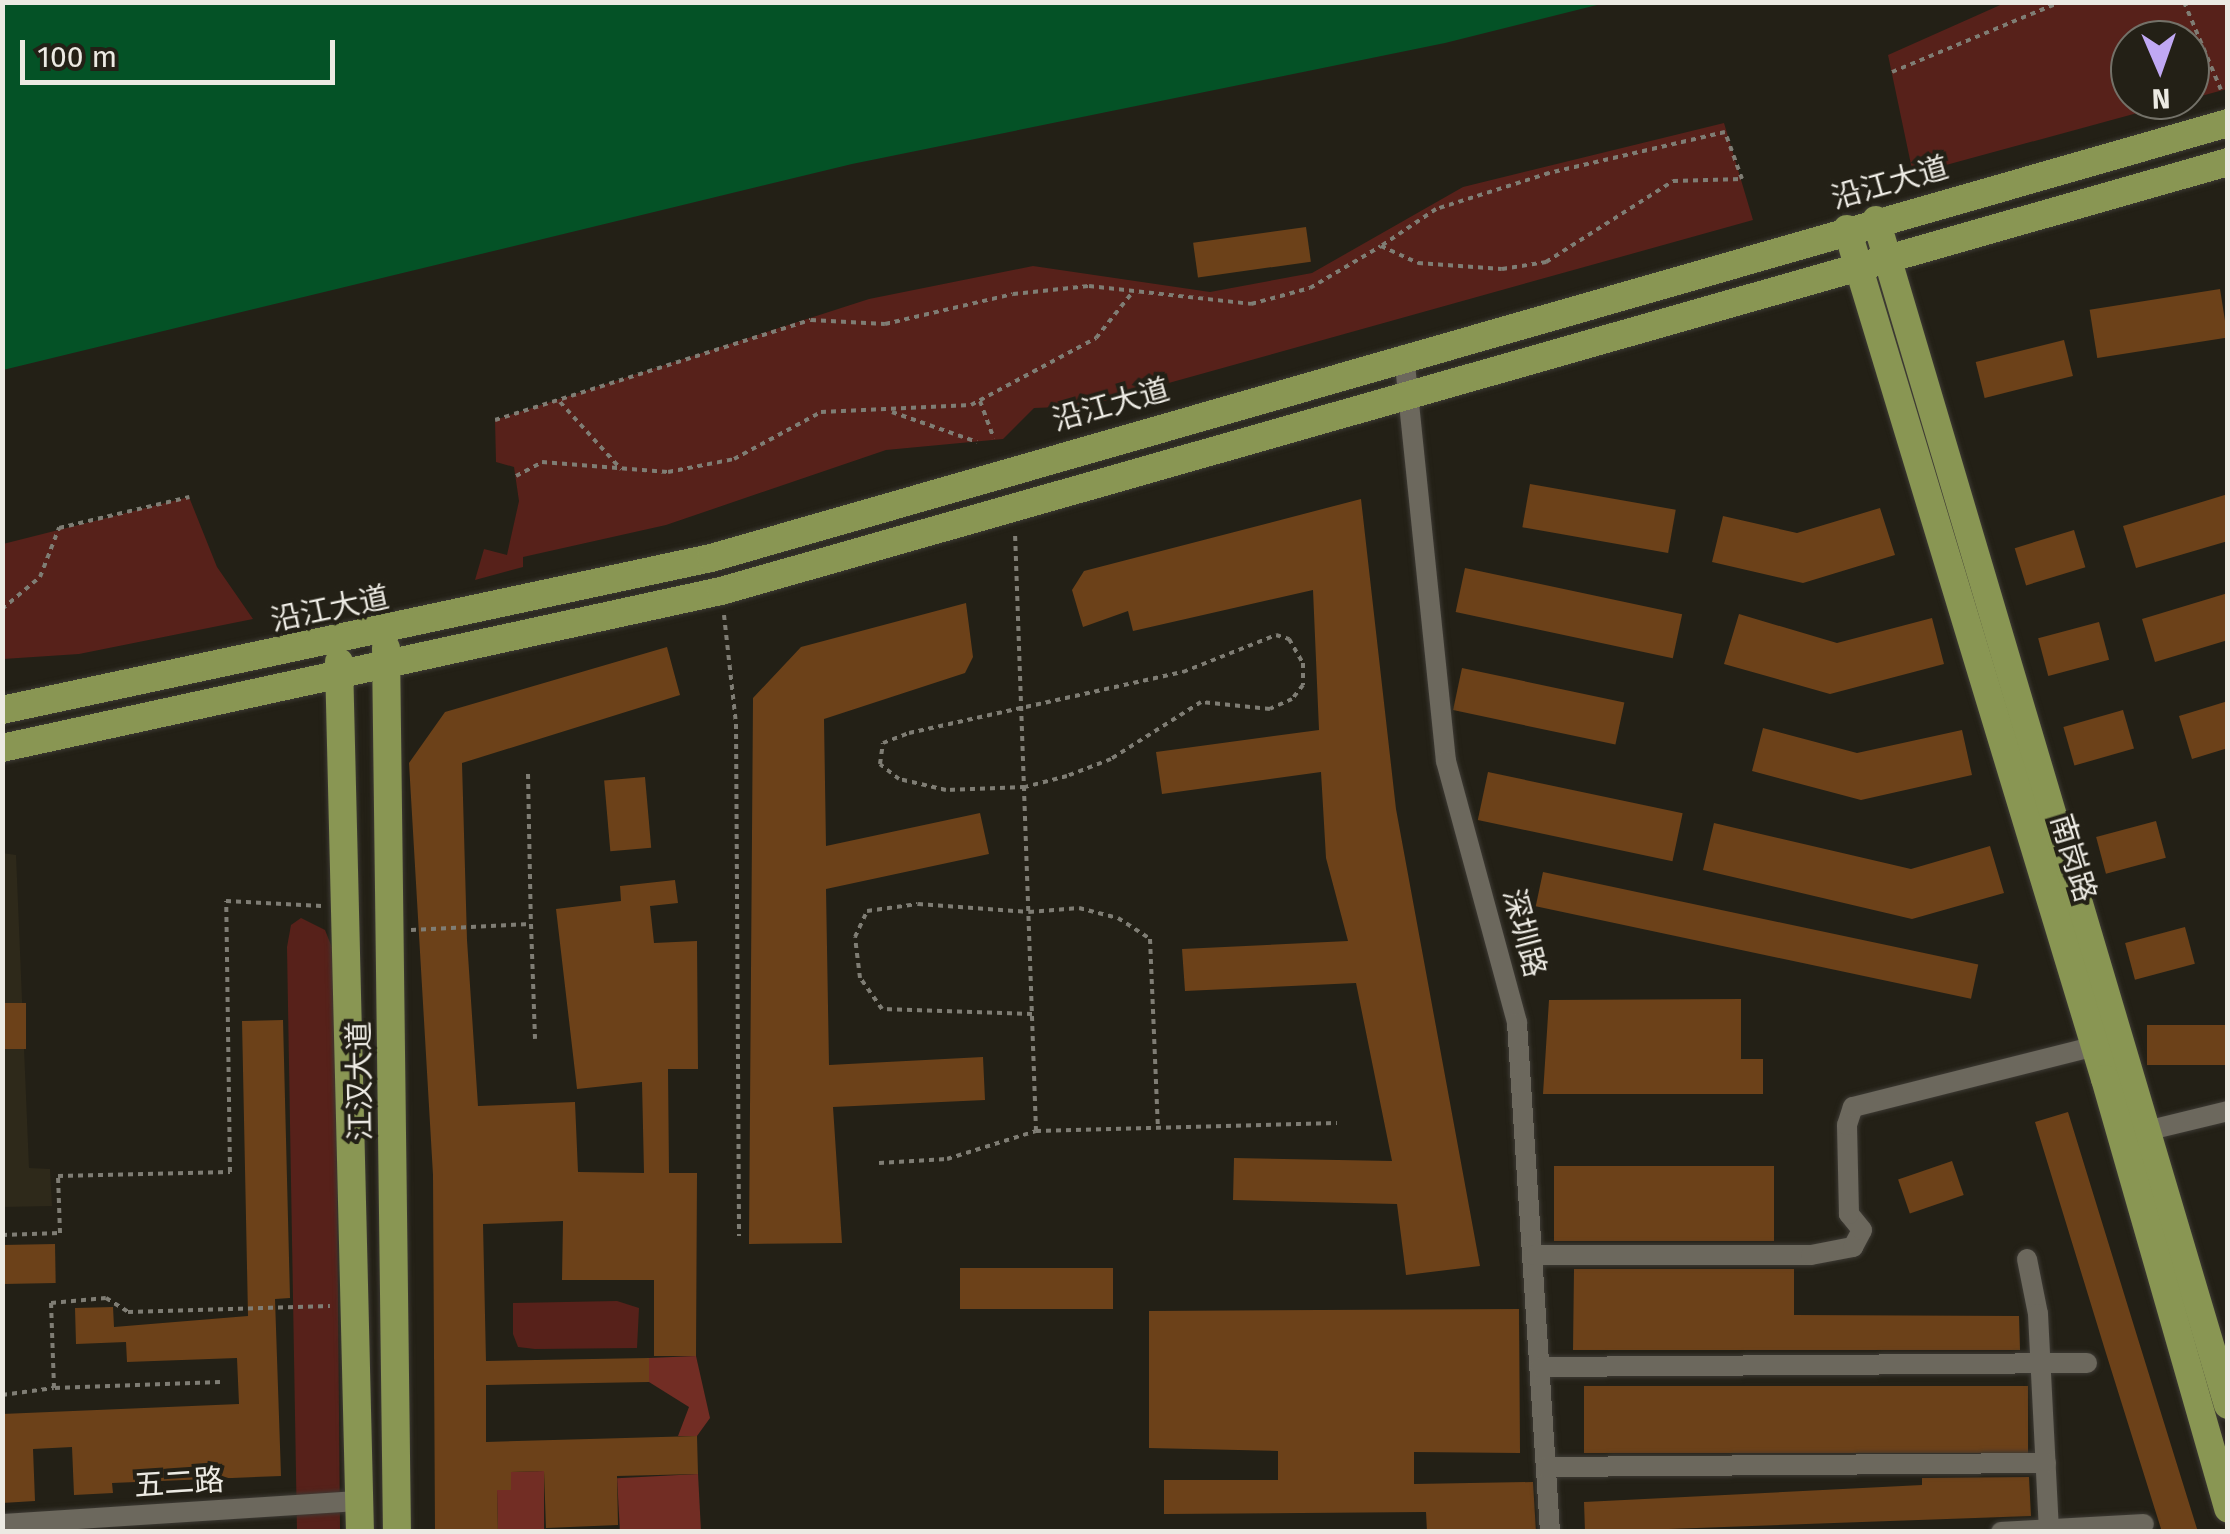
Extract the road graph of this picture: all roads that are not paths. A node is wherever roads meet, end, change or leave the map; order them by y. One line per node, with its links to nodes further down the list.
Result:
1 (2228, 123): 3 (main road, 沿江大道)
2 (2228, 162): 5 (main road)
3 (1876, 220): 4 (main road, 沿江大道); 5 (main road, 南岗路)
4 (1848, 229): 6 (main road, 南岗路); 7 (main road, 沿江大道)
5 (1889, 259): 6 (main road); 17 (main road, 南岗路)
6 (1860, 268): 8 (main road); 15 (main road, 南岗路)
7 (1404, 355): 8 (street, 深圳路); 9 (main road, 沿江大道)
8 (1408, 396): 11 (main road); 18 (street, 深圳路)
9 (385, 631): 10 (main road, 沿江大道); 11 (main road, 江汉大道)
10 (337, 641): 12 (main road, 江汉大道); 13 (main road, 沿江大道)
11 (388, 667): 12 (main road); 32 (main road, 江汉大道)
12 (341, 677): 14 (main road); 26 (main road, 江汉大道)
13 (2, 710)
14 (2, 748)
15 (2096, 1046): 18 (street); 27 (main road, 南岗路)
16 (2228, 1111): 17 (street)
17 (2150, 1130): 23 (main road, 南岗路)
18 (1534, 1256): 22 (street, 深圳路)
19 (2027, 1259): 21 (street)
20 (2087, 1362): 21 (street)
21 (2040, 1365): 22 (street); 24 (street)
22 (1540, 1367): 25 (street, 深圳路)
23 (2228, 1405)
24 (2046, 1463): 25 (street); 30 (street)
25 (1546, 1468): 33 (street, 深圳路)
26 (359, 1501): 28 (street, 五二路); 31 (main road, 江汉大道)
27 (2228, 1509)
28 (2, 1524)
29 (2144, 1524): 30 (street)
30 (2049, 1530): 34 (street)
31 (360, 1532)
32 (397, 1532)
33 (1550, 1532)
34 (2001, 1532)

